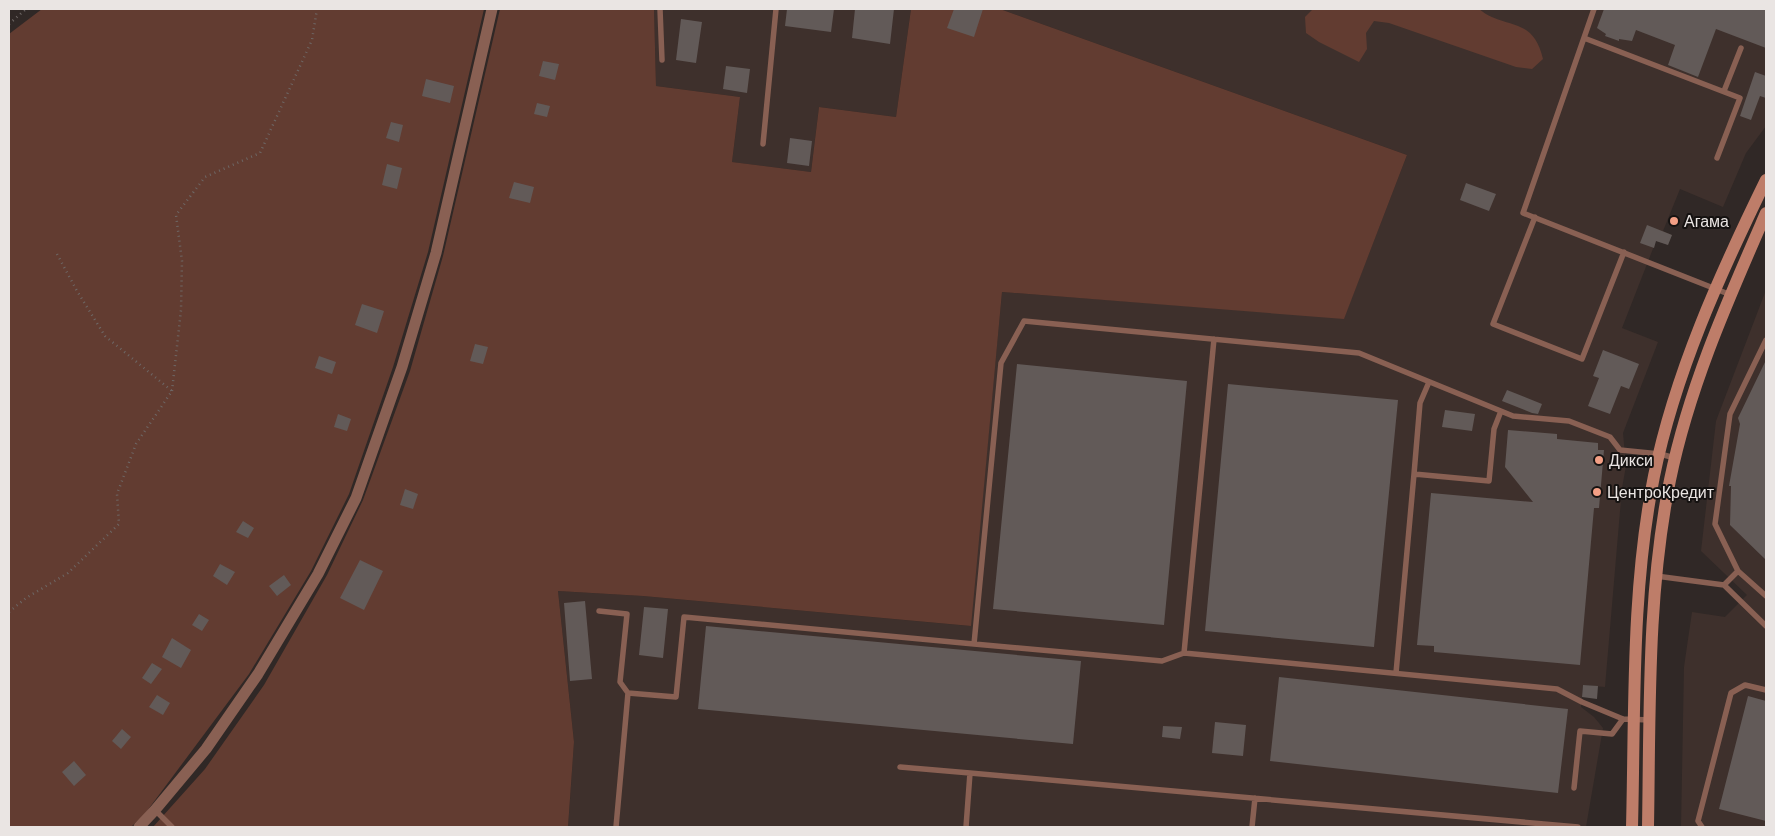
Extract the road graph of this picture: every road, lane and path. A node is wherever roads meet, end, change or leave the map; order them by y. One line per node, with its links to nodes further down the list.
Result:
1 (26, 9): 7 (path)
2 (317, 9): 24 (path)
3 (492, 9): 47 (street)
4 (660, 9): 10 (lane)
5 (776, 9): 12 (lane)
6 (1594, 9): 8 (lane)
7 (9, 24)
8 (1584, 38): 11 (lane); 16 (lane)
9 (1741, 48): 11 (lane)
10 (662, 60)
11 (1724, 92): 13 (lane)
12 (763, 144)
13 (1717, 158)
14 (1766, 180): 19 (main road)
15 (1766, 213): 20 (main road)
16 (1535, 217): 17 (lane); 17 (lane)
17 (1624, 252): 19 (lane)
18 (57, 254): 24 (path)
19 (1716, 288): 20 (lane); 26 (main road)
20 (1731, 294): 27 (main road)
21 (1214, 339): 23 (lane); 36 (lane); 37 (lane)
22 (1766, 340): 29 (lane)
23 (1429, 382): 25 (lane); 28 (lane)
24 (172, 391): 34 (path)
25 (1501, 411): 26 (lane); 28 (lane)
26 (1660, 454): 27 (lane); 41 (main road)
27 (1675, 458): 30 (main road)
28 (1414, 474): 38 (lane)
29 (1738, 571): 31 (lane); 32 (lane)
30 (1656, 576): 31 (lane); 42 (main road)
31 (1724, 585): 35 (lane)
32 (1766, 596)
33 (599, 611): 40 (lane)
34 (9, 612)
35 (1766, 626)
36 (974, 644): 37 (lane); 40 (lane)
37 (1184, 653): 38 (lane)
38 (1396, 673): 41 (lane)
39 (1766, 690): 57 (lane)
40 (628, 693): 51 (lane)
41 (1629, 719): 42 (lane); 45 (lane); 55 (main road)
42 (1650, 720): 56 (main road)
43 (900, 767): 44 (lane)
44 (970, 773): 46 (lane); 52 (lane)
45 (1574, 788)
46 (1254, 798): 48 (lane); 53 (lane)
47 (155, 810): 49 (street); 50 (lane)
48 (1547, 826): 54 (lane)
49 (139, 827)
50 (172, 827)
51 (616, 827)
52 (966, 827)
53 (1252, 827)
54 (1578, 827)
55 (1632, 827)
56 (1648, 827)
57 (1702, 827)

